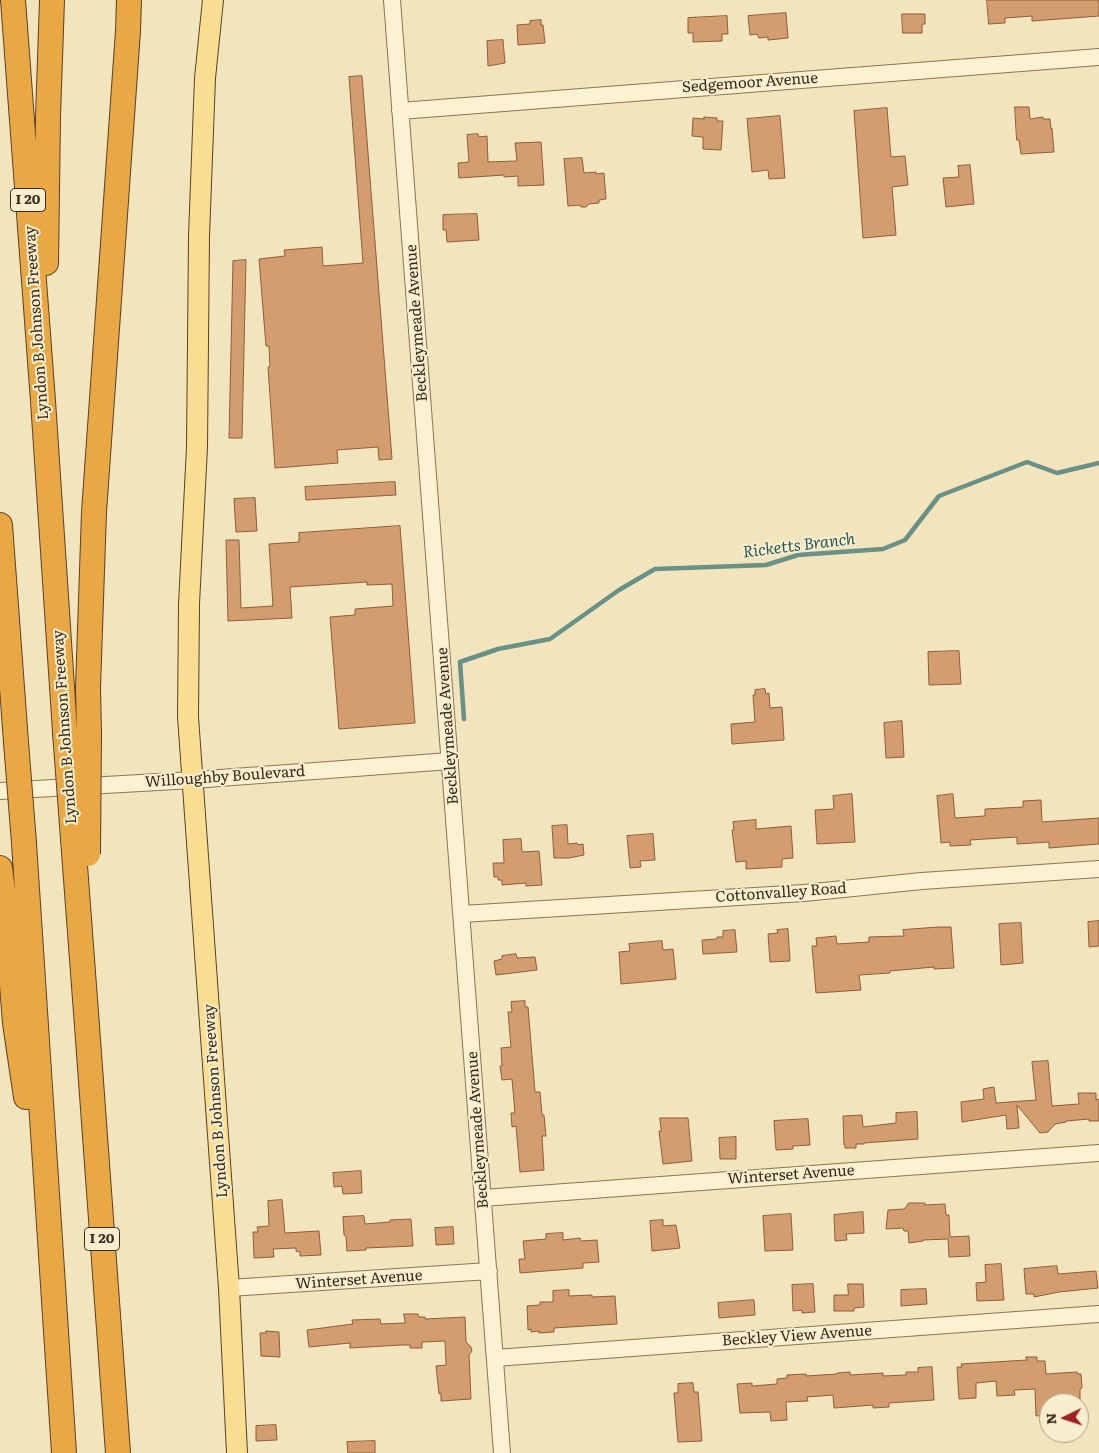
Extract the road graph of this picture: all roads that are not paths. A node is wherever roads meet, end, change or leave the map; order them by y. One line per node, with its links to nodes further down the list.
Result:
1 (13, 0): 8 (highway, Lyndon B Johnson Freeway / I 20)
2 (52, 0): 8 (highway)
3 (129, 0): 18 (highway, bridge)
4 (212, 0): 13 (main road, Lyndon B Johnson Freeway)
5 (392, 0): 7 (street, Beckleymeade Avenue)
6 (1099, 57): 7 (street, Sedgemoor Avenue)
7 (400, 111): 12 (street, Beckleymeade Avenue)
8 (43, 401): 18 (highway, Lyndon B Johnson Freeway / I 20, bridge)
9 (0, 524): 11 (highway)
10 (0, 586): 11 (highway)
11 (10, 667): 21 (highway, bridge)
12 (450, 761): 13 (street, Willoughby Boulevard); 17 (street, Beckleymeade Avenue)
13 (193, 780): 14 (street, Willoughby Boulevard); 23 (main road, Lyndon B Johnson Freeway)
14 (0, 791)
15 (0, 868): 21 (highway)
16 (1099, 869): 17 (street, Cottonvalley Road)
17 (462, 914): 20 (street, Beckleymeade Avenue)
18 (87, 1026): 27 (highway, Lyndon B Johnson Freeway / I 20)
19 (1099, 1153): 20 (street, Winterset Avenue)
20 (483, 1198): 22 (street, Beckleymeade Avenue)
21 (50, 1252): 26 (highway)
22 (489, 1271): 23 (street, Winterset Avenue); 25 (street, Beckleymeade Avenue)
23 (229, 1288): 28 (main road, Lyndon B Johnson Freeway)
24 (1099, 1314): 25 (street, Beckley View Avenue)
25 (495, 1358): 29 (street, Beckleymeade Avenue)
26 (64, 1453)
27 (118, 1453)
28 (237, 1453)
29 (502, 1453)

